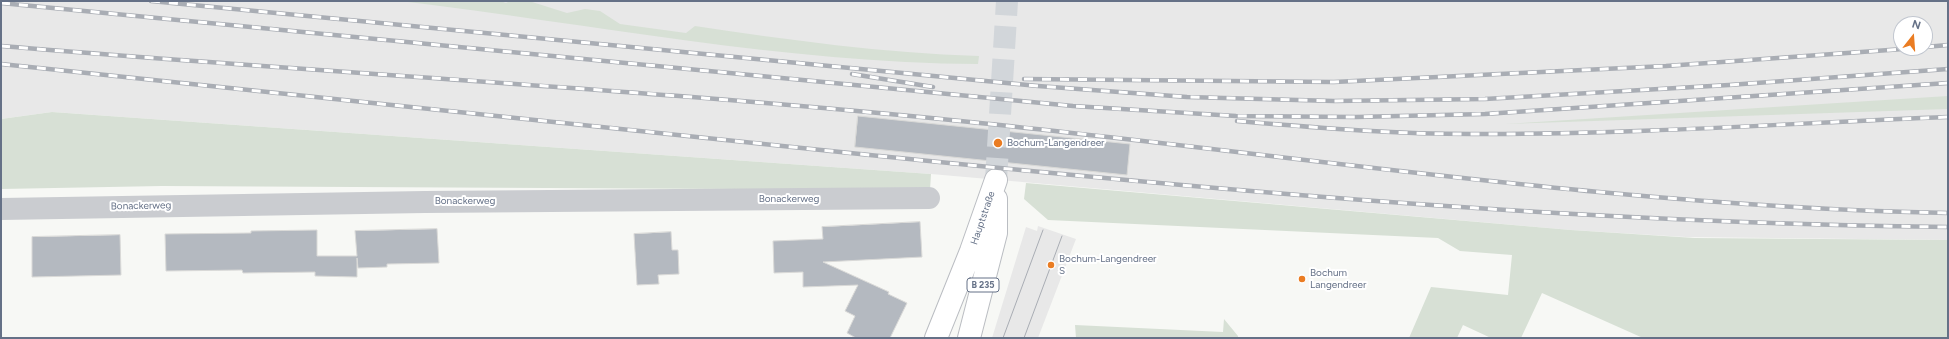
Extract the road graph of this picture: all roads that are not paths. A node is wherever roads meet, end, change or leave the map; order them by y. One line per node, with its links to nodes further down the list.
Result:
1 (929, 198): 2 (street, Bonackerweg)
2 (1, 209)
3 (936, 338): 4 (main road, Hauptstraße / B 235)
4 (969, 338)

